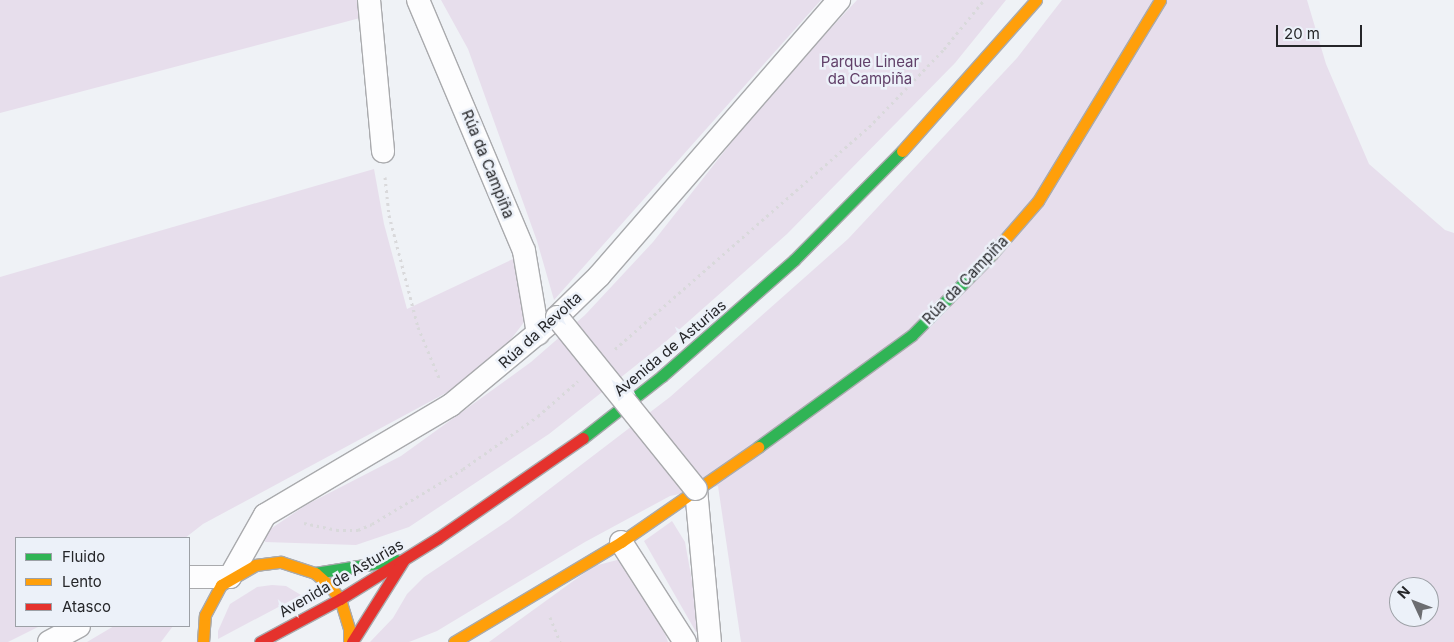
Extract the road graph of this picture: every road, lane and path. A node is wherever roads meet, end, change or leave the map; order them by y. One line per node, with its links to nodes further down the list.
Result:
1 (369, 0): 7 (street)
2 (418, 0): 9 (street, Rúa da Campiña)
3 (839, 0): 8 (street, Rúa da Revolta)
4 (984, 0): 10 (path)
5 (1036, 0): 16 (main road, Avenida de Asturias)
6 (1160, 0): 13 (main road, Rúa da Campiña)
7 (383, 151): 12 (path)
8 (557, 317): 9 (street, Rúa da Revolta); 13 (street, bridge)
9 (538, 334): 12 (street, Rúa da Revolta)
10 (612, 352)
11 (582, 378): 14 (path)
12 (451, 405): 14 (street, Rúa da Revolta)
13 (696, 489): 15 (main road, Rúa da Campiña); 30 (street)
14 (278, 507): 19 (street, Rúa da Revolta)
15 (621, 542): 28 (main road, Rúa da Campiña); 29 (street)
16 (405, 558): 17 (main road); 20 (main road, Avenida de Asturias); 27 (main road)
17 (315, 574): 19 (main road); 20 (main road)
18 (190, 577): 19 (street)
19 (230, 577): 21 (main road)
20 (340, 599): 26 (main road, Avenida de Asturias); 27 (main road)
21 (204, 615): 23 (main road); 25 (main road)
22 (76, 627): 24 (street)
23 (190, 635)
24 (49, 642)
25 (203, 642)
26 (260, 642)
27 (351, 642)
28 (454, 642)
29 (685, 642)
30 (710, 642)

